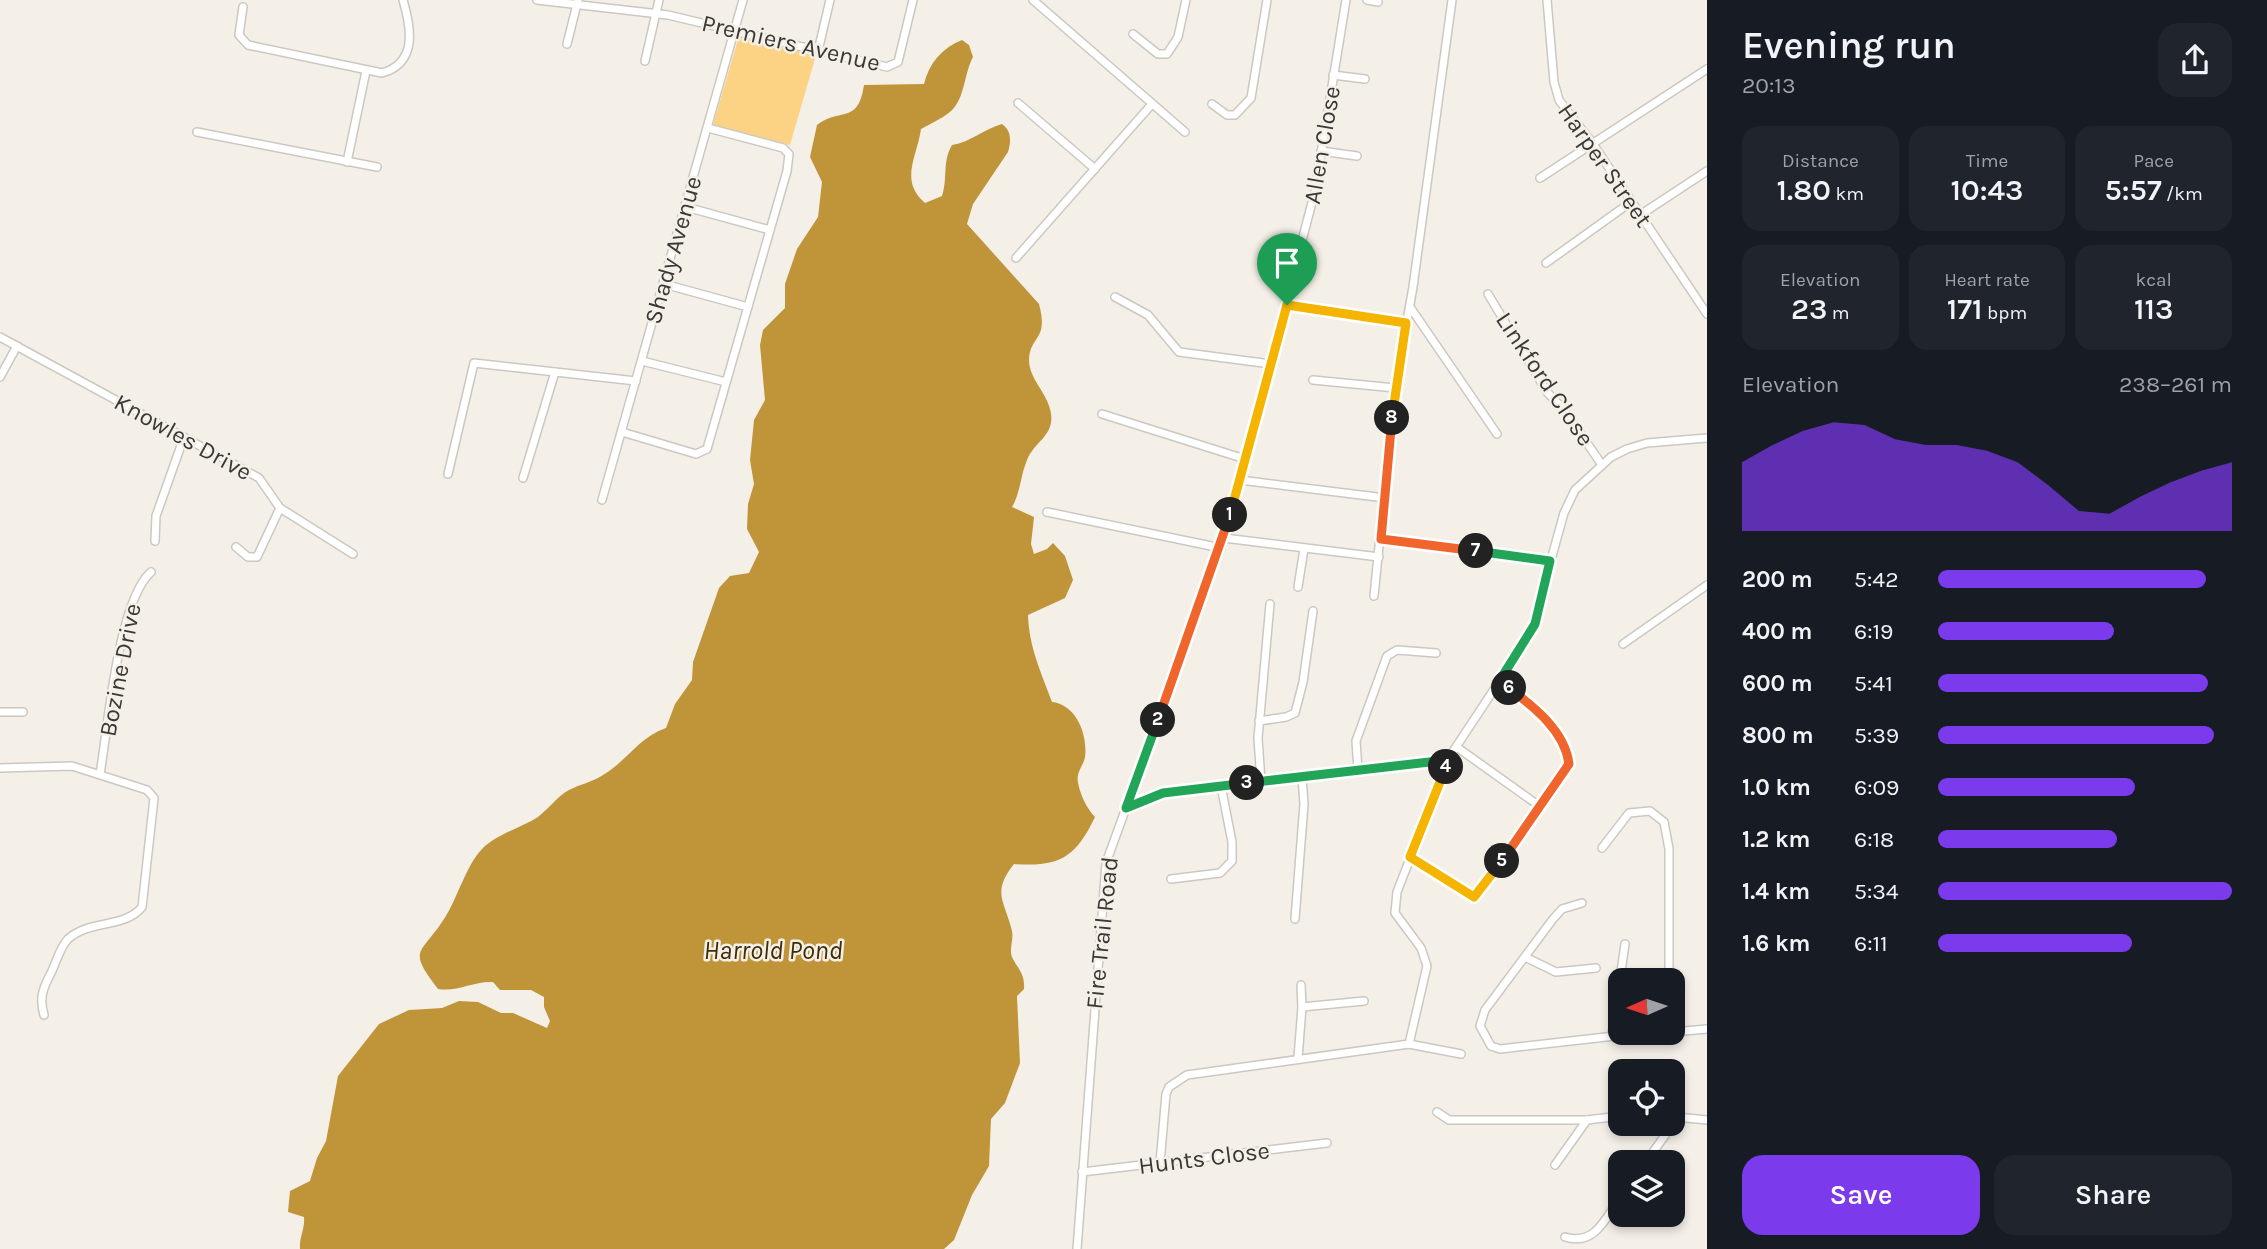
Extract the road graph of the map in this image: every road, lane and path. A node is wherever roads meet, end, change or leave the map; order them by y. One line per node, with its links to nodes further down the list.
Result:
1 (402, 0): 24 (street)
2 (537, 0): 15 (street, Premiers Avenue)
3 (659, 0): 17 (street)
4 (743, 0): 18 (street, Shady Avenue)
5 (830, 0): 21 (street)
6 (913, 0): 21 (street, Premiers Avenue)
7 (1033, 0): 28 (street)
8 (1185, 0): 19 (street)
9 (1267, 0): 29 (street)
10 (1346, 0): 25 (street, Allen Close)
11 (1367, 0): 14 (street)
12 (1452, 0): 52 (street)
13 (1547, 0): 33 (street, Harper Street)
14 (1378, 2)
15 (577, 3): 17 (street, Premiers Avenue); 20 (street)
16 (243, 6): 24 (street)
17 (656, 13): 18 (street, Premiers Avenue); 22 (street)
18 (736, 31): 21 (street, Premiers Avenue); 30 (street, Shady Avenue)
19 (1133, 34)
20 (567, 44)
21 (818, 51)
22 (645, 61)
23 (1707, 69): 33 (street)
24 (366, 71): 36 (street)
25 (1334, 75): 26 (street); 34 (street, Allen Close)
26 (1365, 79)
27 (1018, 103): 38 (street)
28 (1152, 104): 32 (street); 38 (street)
29 (1212, 104)
30 (708, 128): 42 (street, Shady Avenue); 44 (street)
31 (197, 132): 36 (street)
32 (1185, 132)
33 (1593, 144): 40 (street); 41 (street, Harper Street)
34 (1321, 151): 35 (street); 50 (street, Allen Close)
35 (1357, 156)
36 (347, 162): 37 (street)
37 (377, 167)
38 (1095, 169): 45 (street)
39 (1707, 171): 43 (street)
40 (1540, 178)
41 (1631, 202): 43 (street, Harper Street); 46 (street)
42 (686, 207): 44 (street); 47 (street, Shady Avenue)
43 (1640, 215): 53 (street, Harper Street)
44 (770, 230): 51 (street)
45 (1016, 258)
46 (1546, 263)
47 (664, 284): 51 (street); 57 (street, Shady Avenue)
48 (1488, 294): 71 (street, Linkford Close)
49 (1115, 297): 58 (street)
50 (1287, 305): 54 (street); 58 (street, Allen Close)
51 (748, 307): 63 (street)
52 (1410, 307): 54 (street); 67 (street)
53 (1707, 314)
54 (1406, 323): 64 (street)
55 (0, 337): 56 (street, Knowles Drive)
56 (17, 346): 60 (street); 68 (street, Knowles Drive)
57 (642, 361): 62 (street, Shady Avenue); 63 (street)
58 (1271, 364): 70 (street, Allen Close)
59 (555, 372): 62 (street); 72 (street); 73 (street)
60 (0, 377)
61 (1313, 380): 64 (street)
62 (636, 381): 66 (street, Shady Avenue)
63 (726, 382): 66 (street)
64 (1395, 388): 75 (street)
65 (1102, 414): 70 (street)
66 (622, 432): 76 (street, Shady Avenue)
67 (1497, 435)
68 (184, 437): 77 (street, Knowles Drive); 81 (street)
69 (1707, 438): 71 (street)
70 (1245, 459): 74 (street, Allen Close)
71 (1602, 465): 87 (street)
72 (447, 474)
73 (523, 478)
74 (1240, 480): 75 (street); 79 (street, Allen Close)
75 (1385, 498): 80 (street)
76 (602, 500)
77 (280, 508): 82 (street); 85 (street, Knowles Drive)
78 (1047, 512): 83 (street)
79 (1224, 538): 83 (street, Allen Close); 84 (street)
80 (1381, 539): 86 (street); 87 (street)
81 (155, 541)
82 (236, 547)
83 (1221, 548): 109 (street, Allen Close)
84 (1304, 549): 86 (street); 90 (street)
85 (353, 554)
86 (1379, 557): 91 (street)
87 (1550, 561): 96 (street)
88 (151, 572): 104 (street, Bozine Drive)
89 (1707, 585): 94 (street)
90 (1298, 587)
91 (1374, 596)
92 (1270, 604): 99 (street)
93 (1313, 611): 99 (street)
94 (1623, 644)
95 (1436, 653): 103 (street)
96 (1500, 680): 100 (street); 108 (street)
97 (0, 712): 98 (street)
98 (23, 712)
99 (1259, 721): 106 (street)
100 (1458, 748): 101 (street); 108 (street)
101 (1450, 756): 103 (street); 111 (street)
102 (0, 768): 104 (street)
103 (1358, 770): 105 (street)
104 (100, 774): 123 (street)
105 (1302, 777): 106 (street); 114 (street)
106 (1261, 781): 107 (street)
107 (1221, 786): 109 (street); 112 (street)
108 (1538, 805): 111 (street)
109 (1126, 808): 138 (street, Fire Trail Road)
110 (1602, 848): 119 (street)
111 (1410, 857): 127 (street)
112 (1171, 879)
113 (1582, 903): 116 (street)
114 (1295, 919)
115 (1625, 944): 118 (street)
116 (1525, 957): 117 (street); 126 (street)
117 (1596, 968)
118 (1621, 968)
119 (1669, 968)
120 (1301, 985): 122 (street)
121 (1364, 1001): 122 (street)
122 (1302, 1007): 129 (street)
123 (44, 1015)
124 (1707, 1029): 125 (street)
125 (1685, 1032)
126 (1608, 1037)
127 (1409, 1044): 128 (street); 129 (street)
128 (1461, 1054)
129 (1298, 1058): 136 (street)
130 (1437, 1112): 133 (street)
131 (1608, 1117): 133 (street)
132 (1685, 1118): 134 (street)
133 (1587, 1120): 137 (street)
134 (1707, 1120)
135 (1327, 1143): 136 (street, Hunts Close)
136 (1160, 1163): 138 (street, Hunts Close)
137 (1555, 1165)
138 (1082, 1172): 141 (street, Fire Trail Road)
139 (1608, 1214): 140 (street)
140 (1565, 1237)
141 (1077, 1249)

